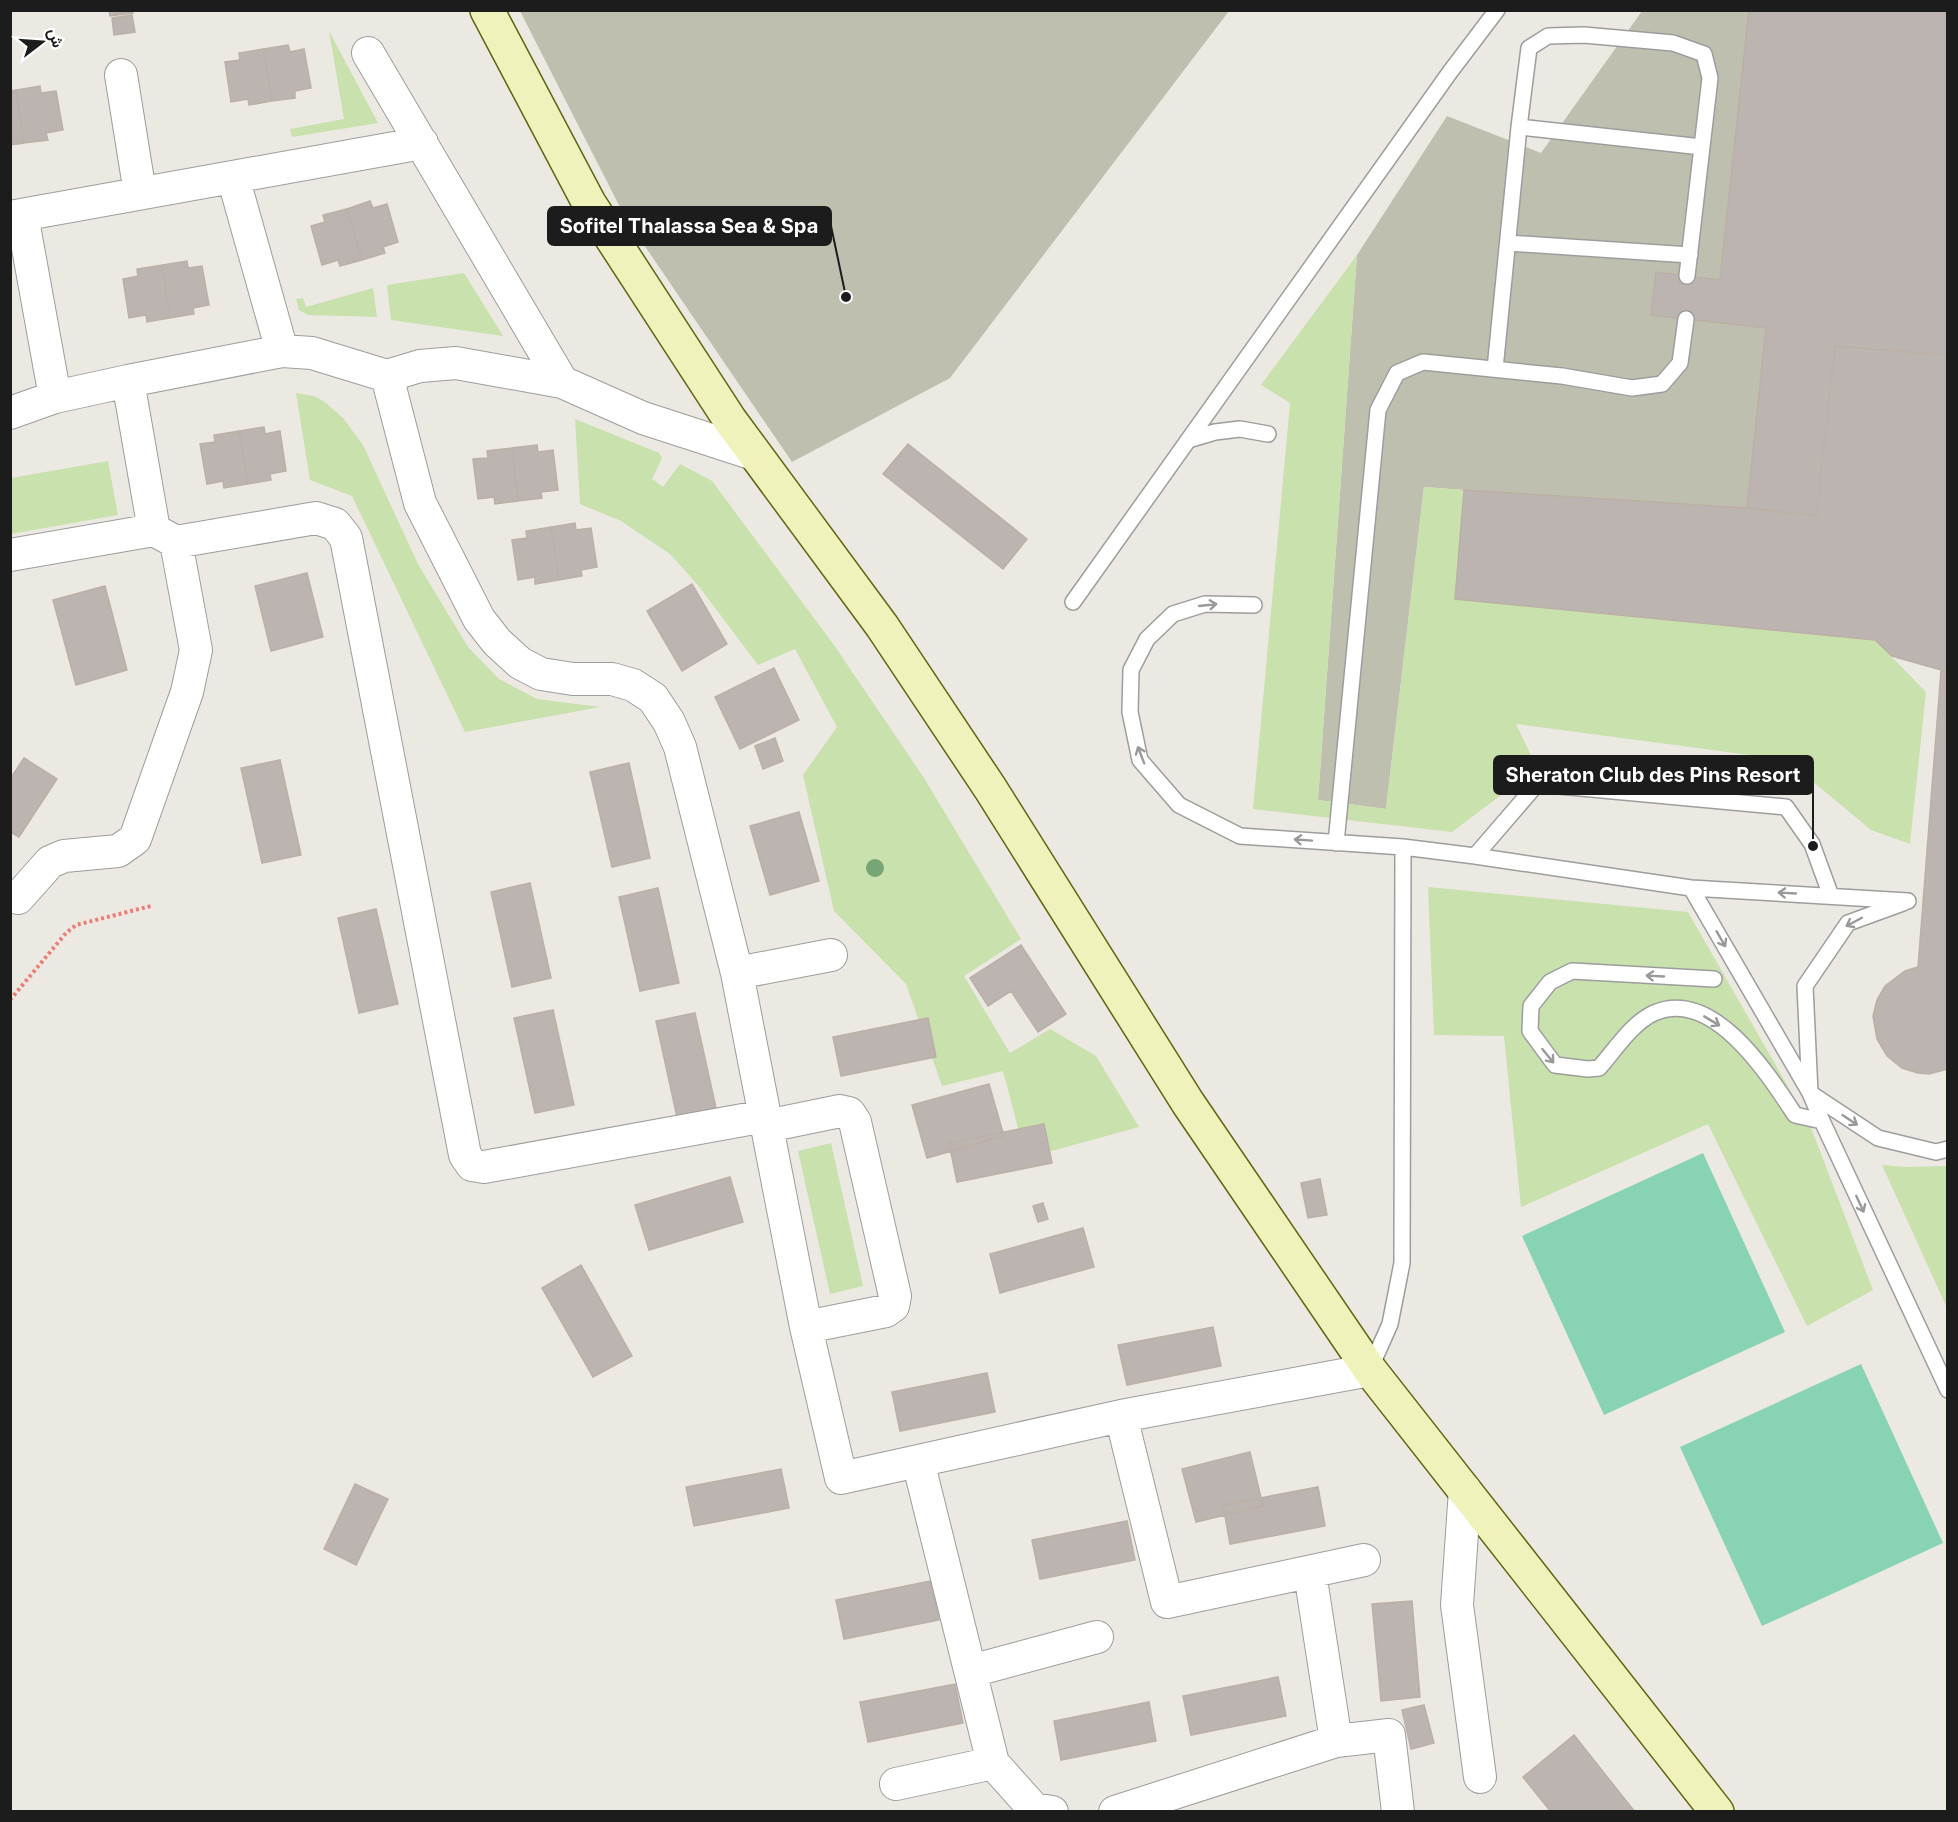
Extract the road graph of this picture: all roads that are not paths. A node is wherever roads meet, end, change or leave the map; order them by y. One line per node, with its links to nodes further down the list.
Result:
1 (487, 10): 24 (main road)
2 (1497, 10): 23 (lane)
3 (368, 53): 6 (street)
4 (121, 75): 9 (street)
5 (1519, 127): 7 (lane); 7 (lane); 11 (lane)
6 (422, 143): 8 (street); 19 (street)
7 (1702, 147): 12 (lane)
8 (233, 177): 9 (street); 15 (street)
9 (140, 194): 10 (street)
10 (16, 216): 20 (street)
11 (1508, 243): 12 (lane); 16 (lane)
12 (1690, 255): 13 (lane)
13 (1687, 276)
14 (1686, 319): 16 (lane)
15 (282, 351): 17 (street); 18 (street)
16 (1496, 369): 29 (lane)
17 (387, 376): 19 (street); 36 (street)
18 (128, 381): 20 (street); 25 (street)
19 (562, 382): 24 (street)
20 (55, 397): 21 (street)
21 (10, 413)
22 (1268, 434): 23 (lane)
23 (1188, 440): 27 (lane)
24 (754, 454): 43 (main road)
25 (165, 536): 26 (street); 34 (street); 39 (street)
26 (10, 555)
27 (1073, 602)
28 (1254, 605): 29 (lane, one-way to 28)
29 (1336, 843): 30 (lane)
30 (1403, 847): 31 (lane); 43 (lane)
31 (1475, 856): 32 (lane); 33 (lane)
32 (1691, 888): 33 (lane, one-way to 32); 38 (lane, one-way to 38)
33 (1831, 896): 38 (lane, one-way to 38)
34 (18, 898)
35 (831, 955): 36 (street)
36 (737, 973): 39 (street)
37 (1714, 979): 40 (lane, one-way to 40)
38 (1810, 1093): 40 (lane); 41 (lane, one-way to 41)
39 (766, 1121): 42 (street); 42 (street)
40 (1822, 1121): 44 (lane, one-way to 44)
41 (1947, 1149)
42 (806, 1327): 46 (street)
43 (1370, 1370): 45 (street); 47 (main road)
44 (1947, 1390)
45 (1121, 1416): 46 (street); 49 (street)
46 (918, 1461): 51 (street)
47 (1465, 1490): 54 (street); 59 (main road)
48 (1364, 1560): 49 (street)
49 (1310, 1573): 52 (street)
50 (1097, 1637): 51 (street)
51 (971, 1671): 53 (street)
52 (1336, 1741): 57 (street); 58 (street)
53 (993, 1763): 55 (street); 56 (street)
54 (1480, 1777)
55 (897, 1784)
56 (1052, 1812)
57 (1115, 1812)
58 (1398, 1812)
59 (1718, 1812)

